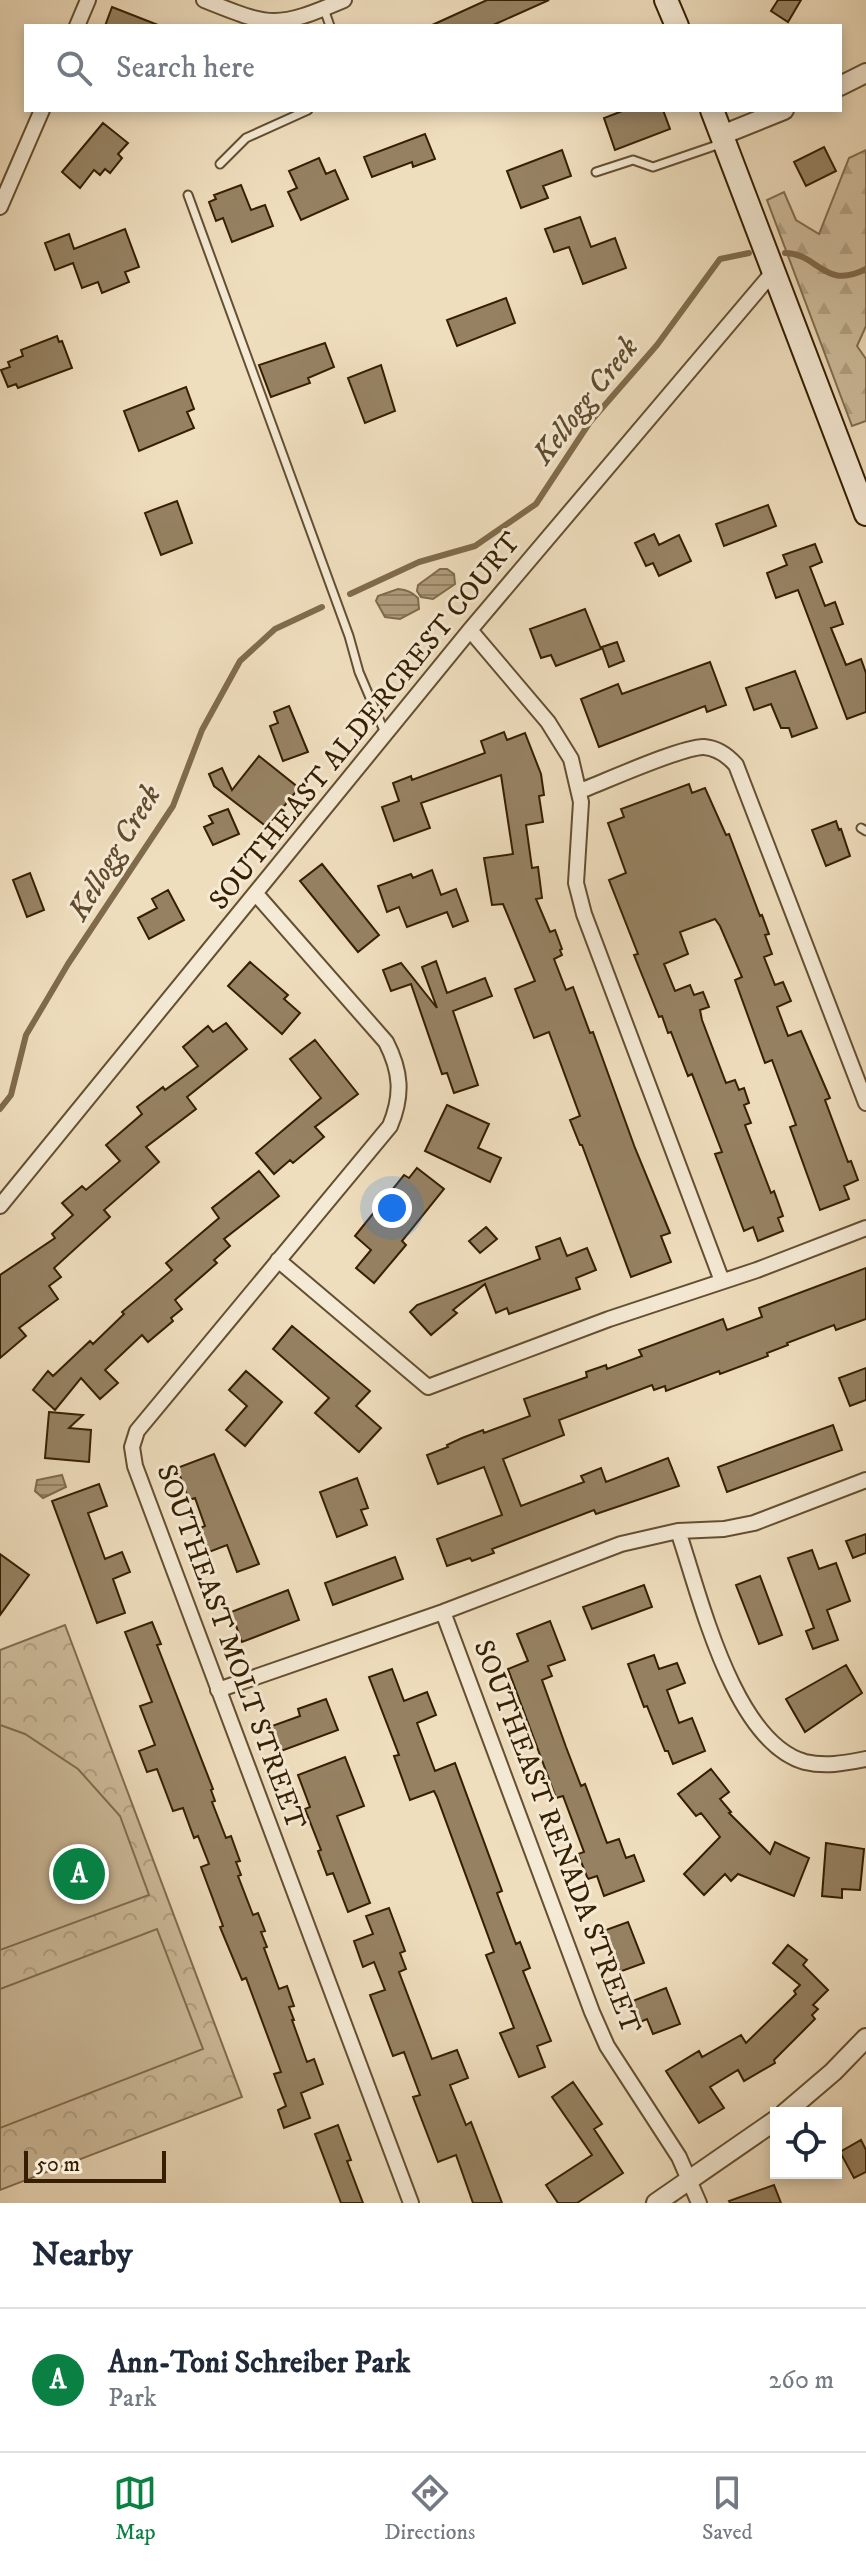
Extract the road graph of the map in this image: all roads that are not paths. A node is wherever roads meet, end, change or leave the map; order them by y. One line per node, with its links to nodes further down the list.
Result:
1 (88, 0): 6 (street)
2 (204, 0): 5 (street)
3 (344, 0): 5 (street)
4 (666, 0): 8 (main road)
5 (324, 9): 7 (lane)
6 (78, 24)
7 (329, 24)
8 (676, 24)
9 (866, 73): 10 (street)
10 (842, 85)
11 (41, 112): 19 (street)
12 (304, 112): 16 (lane)
13 (713, 112): 15 (main road)
14 (780, 112): 15 (street)
15 (724, 139): 17 (lane); 20 (main road)
16 (220, 164)
17 (596, 172)
18 (188, 195): 23 (lane)
19 (0, 207)
20 (774, 271): 21 (main road); 22 (street, SOUTHEAST ALDERCREST COURT)
21 (866, 514)
22 (470, 630): 23 (street, SOUTHEAST ALDERCREST COURT); 24 (street)
23 (386, 735): 25 (street, SOUTHEAST ALDERCREST COURT)
24 (580, 791): 26 (street); 30 (street)
25 (257, 895): 27 (street, SOUTHEAST ALDERCREST COURT); 29 (street, SOUTHEAST MOLT STREET)
26 (866, 1103)
27 (0, 1206)
28 (866, 1228): 30 (street)
29 (278, 1260): 30 (street); 34 (street, SOUTHEAST MOLT STREET)
30 (722, 1281)
31 (866, 1480): 32 (street)
32 (678, 1531): 33 (street); 35 (street)
33 (443, 1612): 34 (street); 39 (street, SOUTHEAST RENADA STREET)
34 (218, 1690): 40 (street, SOUTHEAST MOLT STREET)
35 (866, 1759)
36 (866, 2038): 37 (street)
37 (792, 2107)
38 (770, 2124): 39 (street)
39 (690, 2180): 41 (street); 42 (street, SOUTHEAST RENADA STREET)
40 (411, 2203)
41 (656, 2203)
42 (699, 2203)

